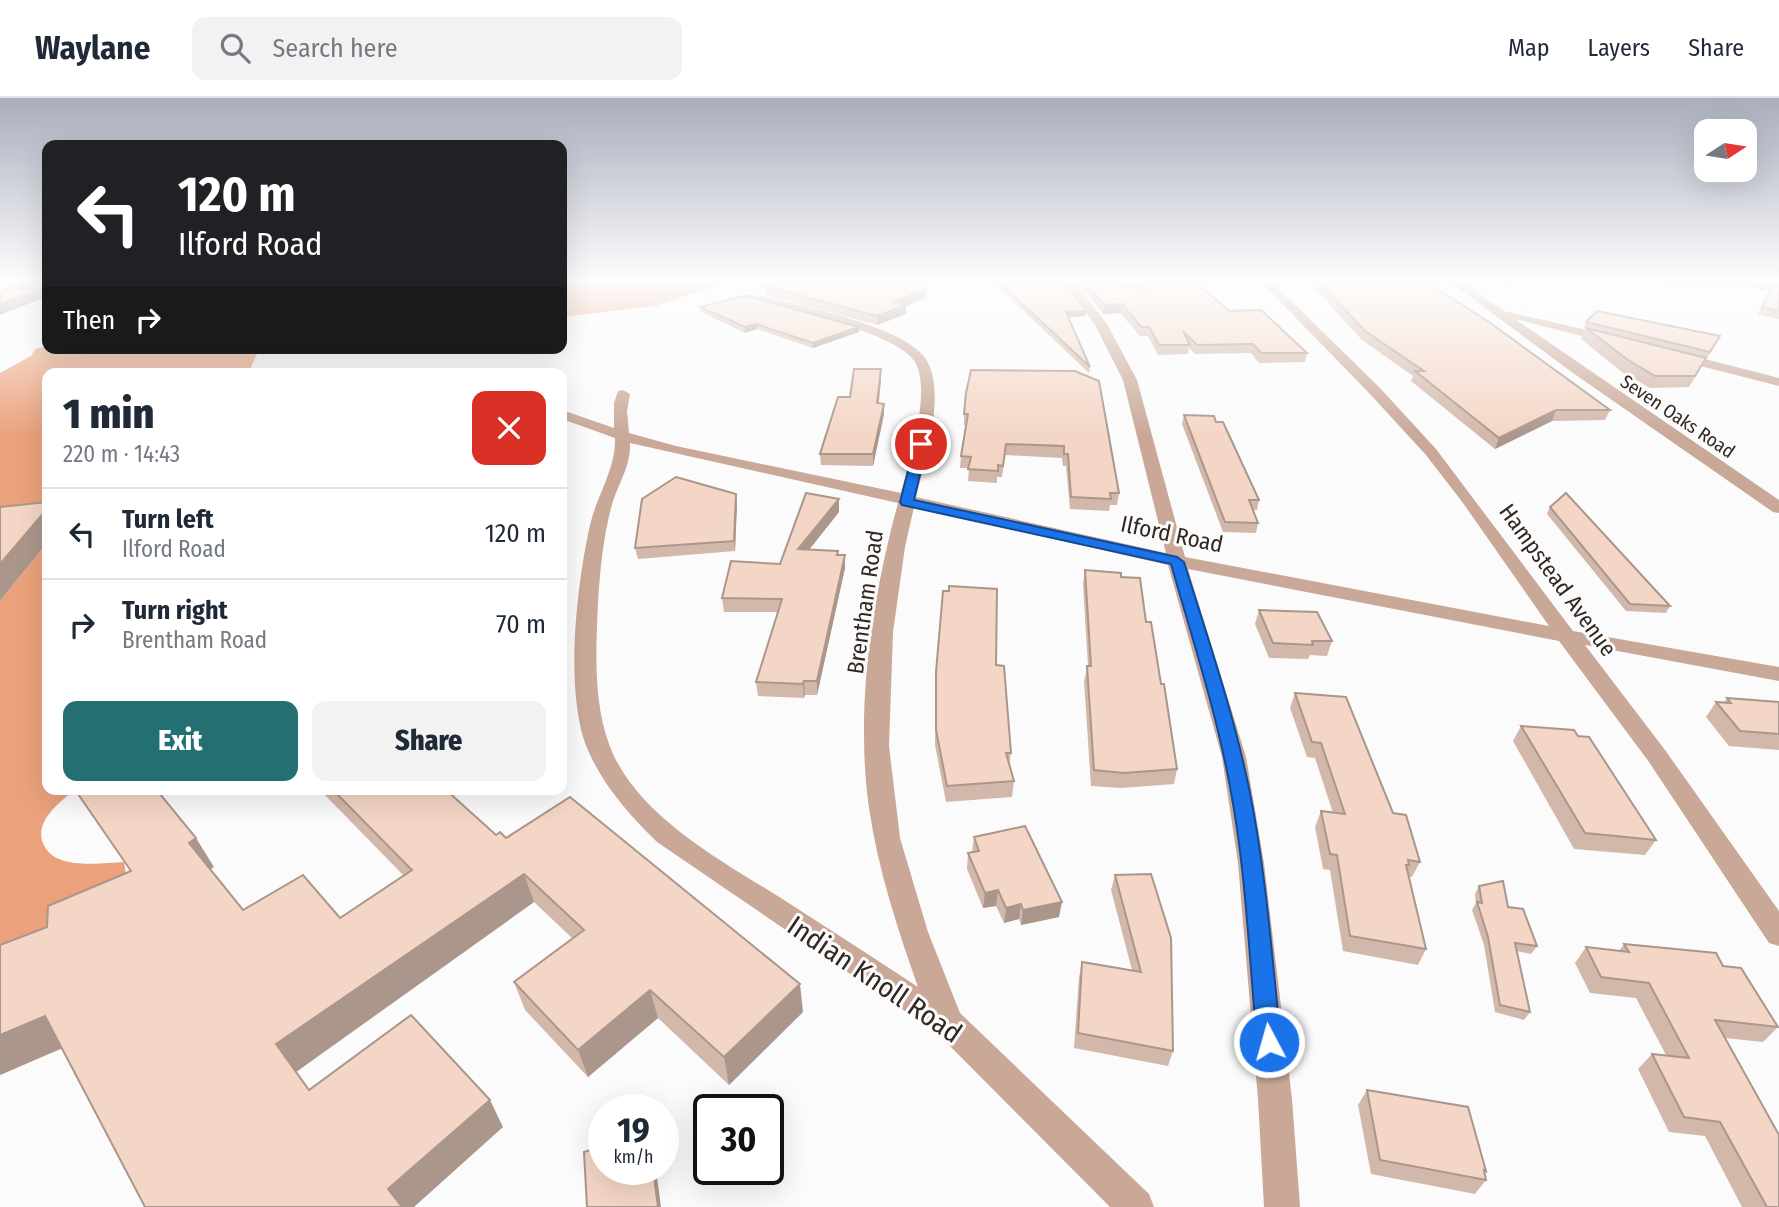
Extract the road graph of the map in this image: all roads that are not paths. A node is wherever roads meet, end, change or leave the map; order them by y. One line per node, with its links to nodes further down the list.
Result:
1 (875, 333): 12 (street, Brentham Road)
2 (1106, 333): 14 (street)
3 (1317, 333): 15 (street, Hampstead Avenue)
4 (1527, 333): 13 (street, Seven Oaks Road)
5 (1584, 333): 6 (street)
6 (1617, 341)
7 (1671, 355): 8 (street)
8 (1779, 382)
9 (623, 394): 11 (street, Indian Knoll Road)
10 (567, 416): 11 (street, Ilford Road)
11 (621, 436): 12 (street, Ilford Road); 18 (street, Indian Knoll Road)
12 (907, 502): 14 (street, Ilford Road); 18 (street, Brentham Road)
13 (1779, 508)
14 (1177, 562): 15 (street, Ilford Road); 20 (street)
15 (1568, 636): 16 (street, Ilford Road); 17 (street, Hampstead Avenue)
16 (1779, 674)
17 (1779, 934)
18 (947, 1023): 19 (street, Indian Knoll Road)
19 (1136, 1207)
20 (1282, 1207)

